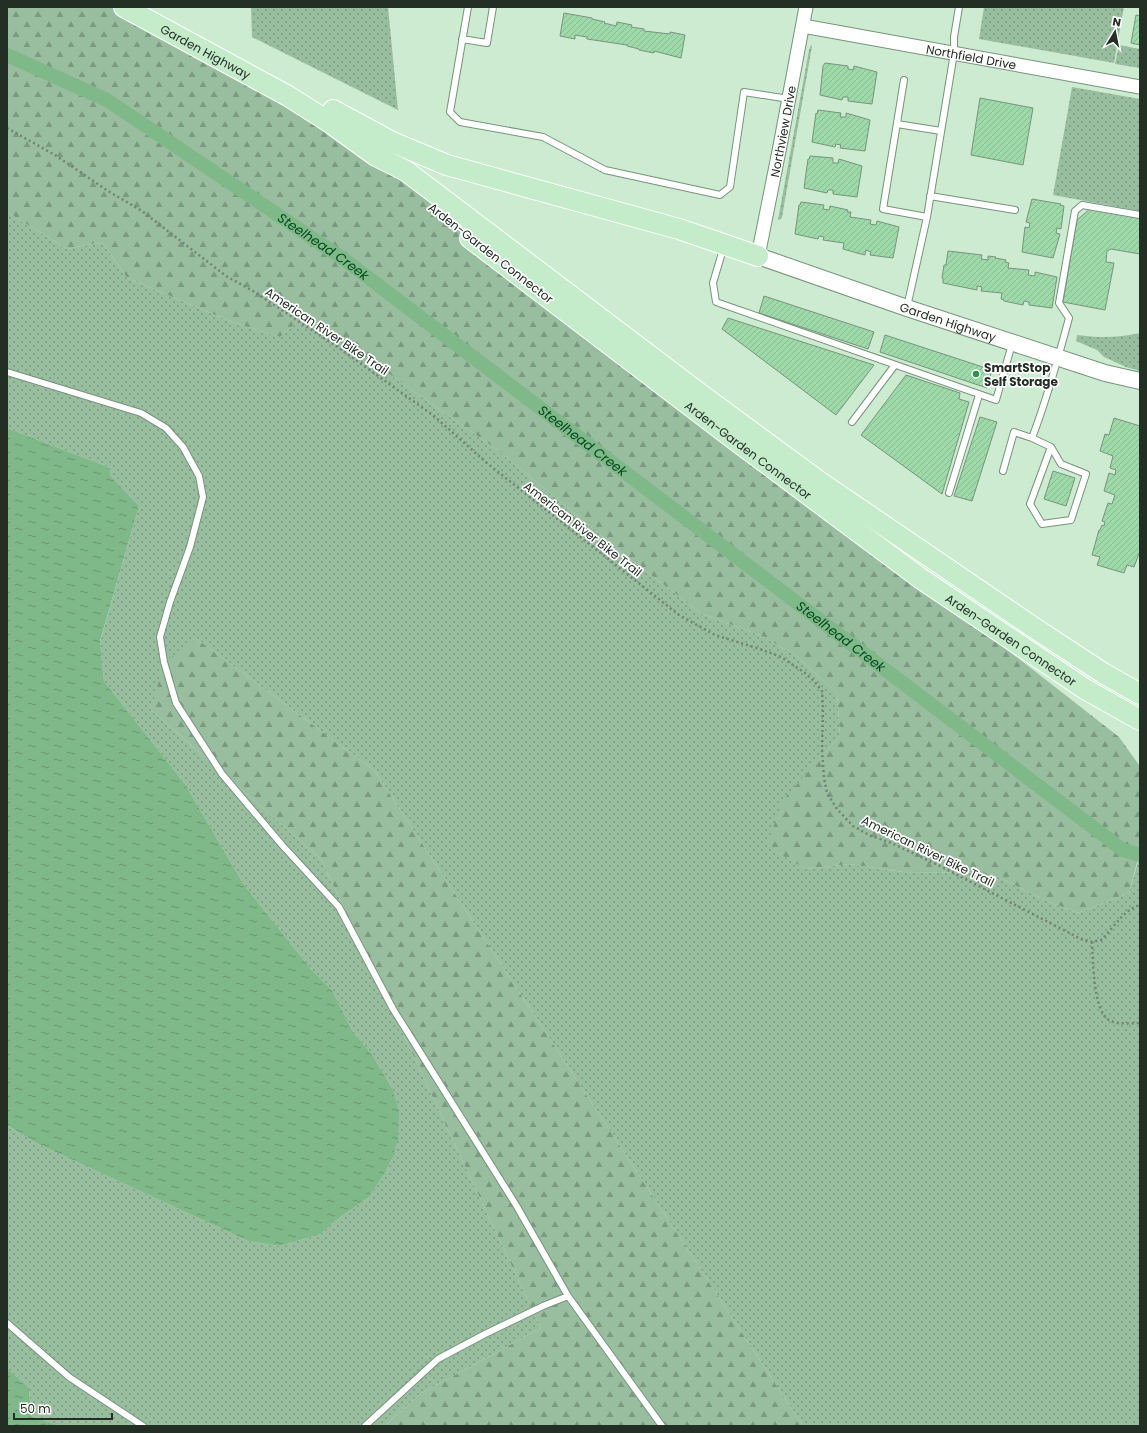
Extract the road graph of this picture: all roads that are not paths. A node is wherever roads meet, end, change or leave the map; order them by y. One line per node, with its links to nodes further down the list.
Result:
1 (124, 7): 11 (main road, Garden Highway)
2 (468, 7): 7 (lane)
3 (493, 7): 7 (lane)
4 (806, 7): 6 (street, Northview Drive)
5 (959, 7): 8 (lane)
6 (803, 26): 8 (street, Northfield Drive); 12 (street, Northview Drive)
7 (462, 39): 12 (lane)
8 (954, 53): 10 (street, Northfield Drive); 14 (lane)
9 (904, 80): 13 (lane)
10 (1140, 87)
11 (288, 96): 15 (main road, Arden-Garden Connector); 20 (main road)
12 (789, 99): 21 (street, Northview Drive)
13 (897, 124): 14 (lane); 19 (lane)
14 (941, 131): 16 (lane)
15 (376, 156): 34 (main road, Arden-Garden Connector); 35 (main road, Arden-Garden Connector)
16 (930, 196): 17 (lane); 19 (lane)
17 (1015, 210)
18 (1140, 215): 24 (lane)
19 (927, 217): 22 (lane)
20 (725, 244): 21 (main road); 25 (lane)
21 (758, 256): 22 (street, Garden Highway)
22 (906, 308): 23 (street, Garden Highway)
23 (1012, 342): 24 (street, Garden Highway); 28 (lane)
24 (1059, 357): 27 (street, Garden Highway); 30 (lane)
25 (894, 365): 28 (lane); 29 (lane)
26 (7, 372): 36 (lane)
27 (1140, 381)
28 (980, 395): 33 (lane)
29 (852, 422)
30 (1032, 438): 31 (lane); 32 (lane)
31 (1051, 447): 31 (lane)
32 (1004, 471)
33 (949, 493)
34 (1140, 694)
35 (1140, 720)
36 (568, 1296): 39 (lane); 40 (lane)
37 (7, 1323): 38 (lane)
38 (143, 1426)
39 (365, 1426)
40 (662, 1426)

